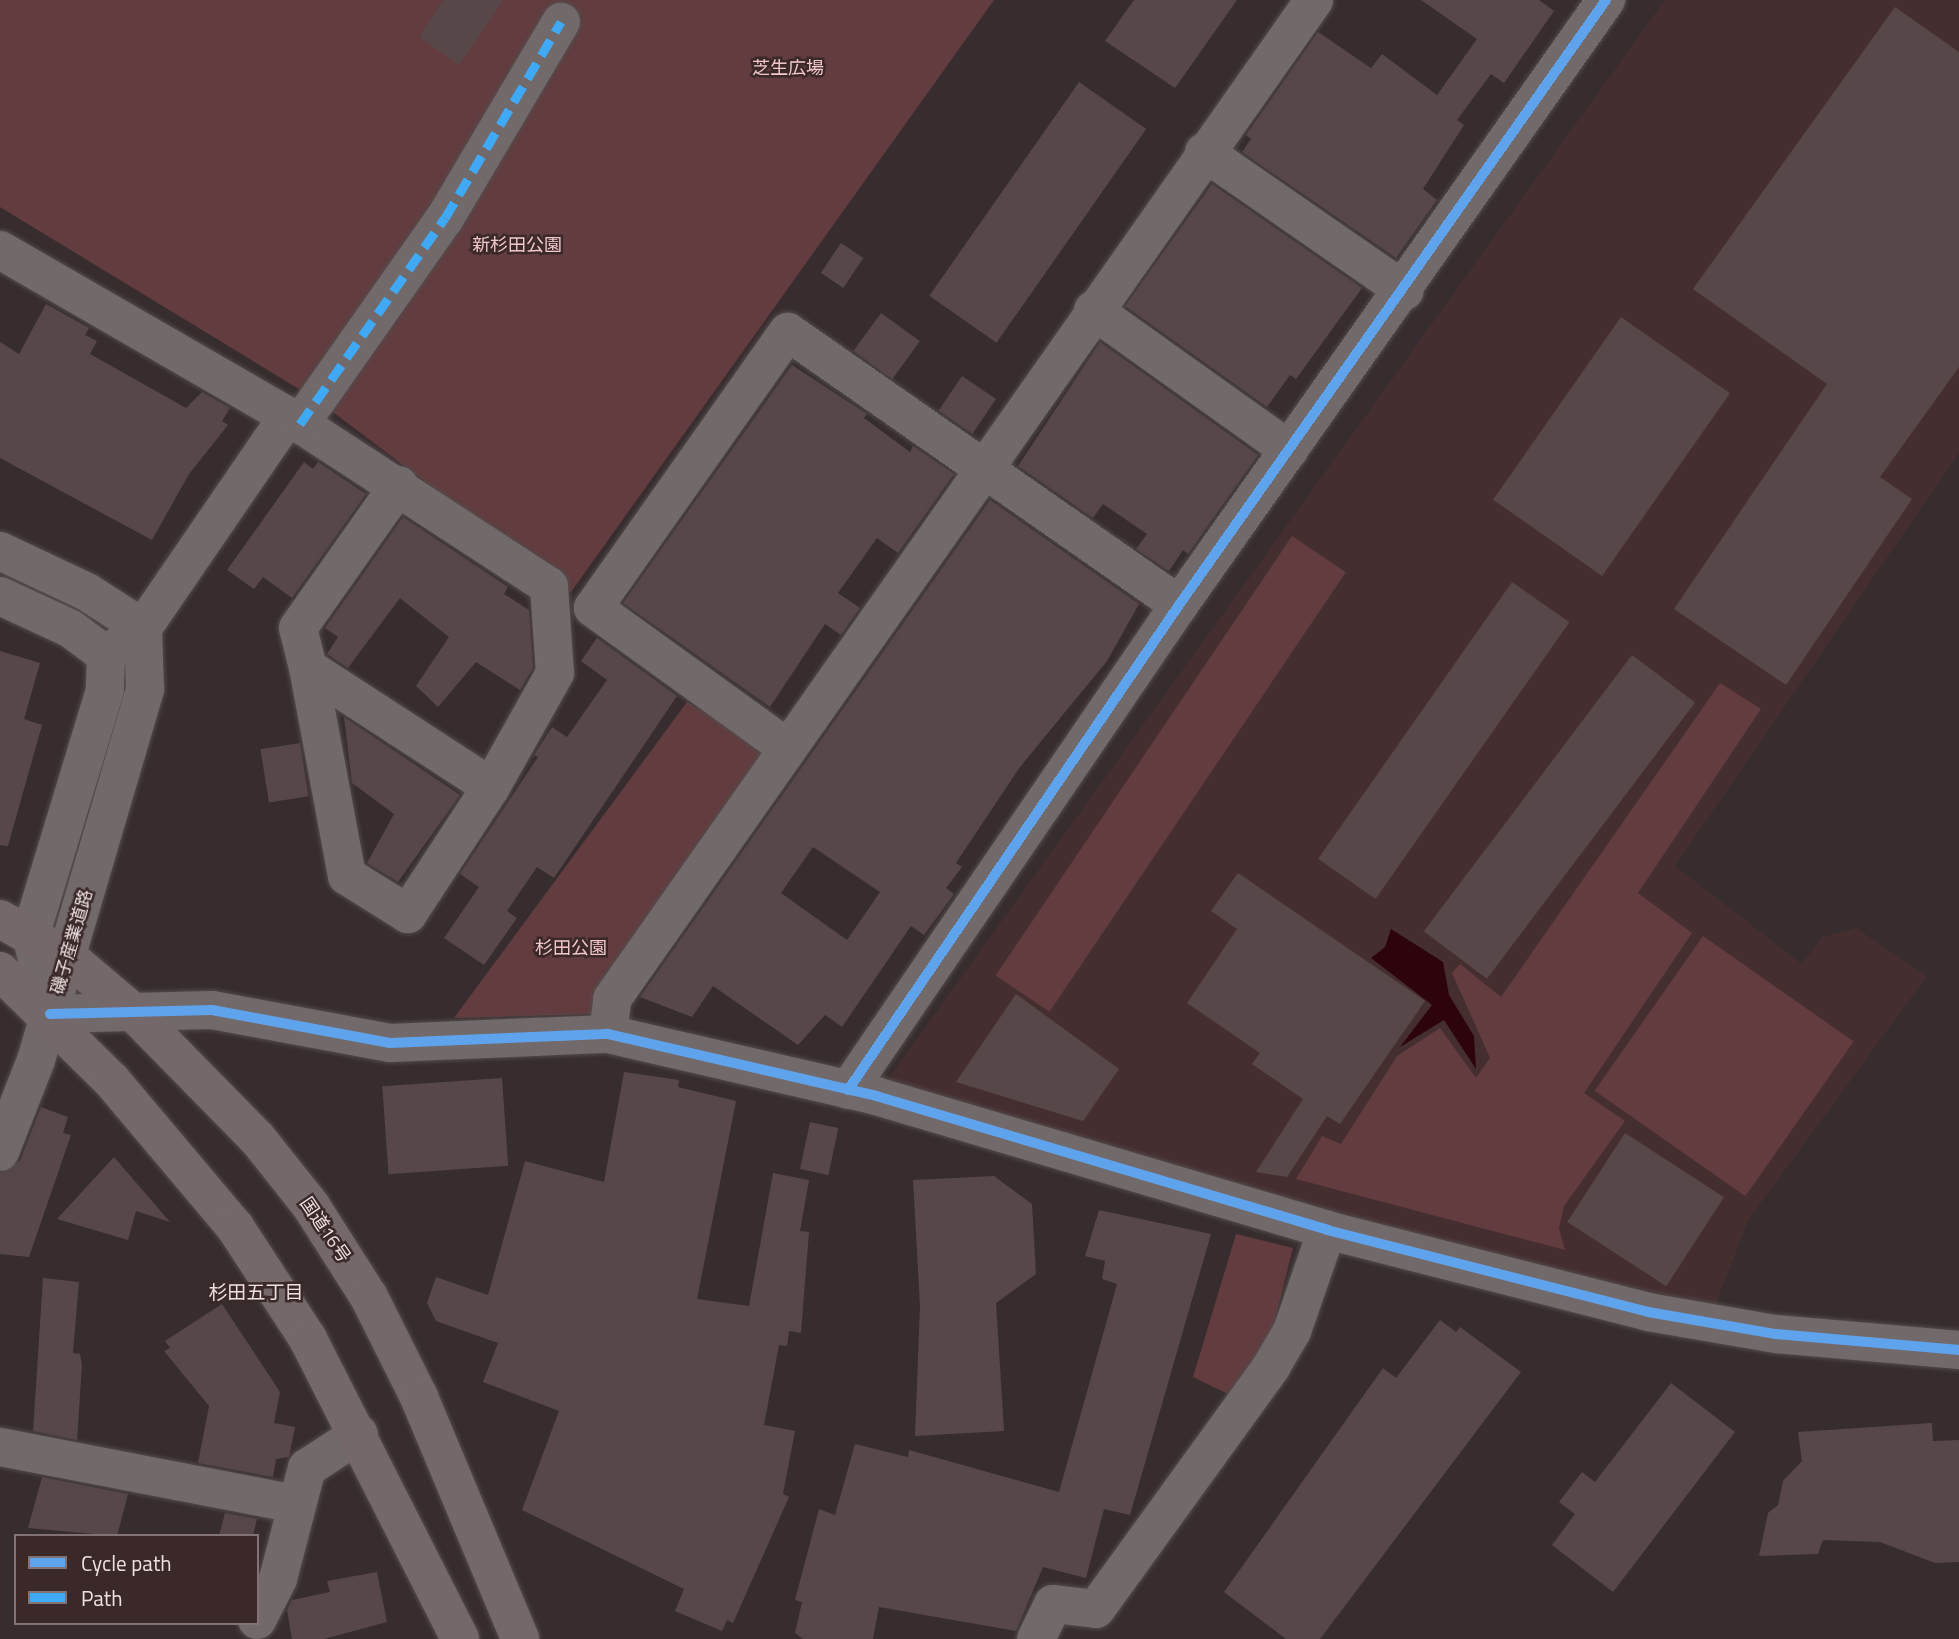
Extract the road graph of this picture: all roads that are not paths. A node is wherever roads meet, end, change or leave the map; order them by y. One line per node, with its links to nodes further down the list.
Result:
1 (1314, 0): 4 (street)
2 (1606, 0): 6 (street)
3 (561, 22): 8 (street)
4 (1205, 152): 6 (street); 7 (street)
5 (0, 250): 8 (street)
6 (1405, 291): 9 (street)
7 (1093, 310): 9 (street); 10 (street)
8 (294, 420): 11 (street); 15 (street)
9 (1289, 450): 14 (street)
10 (982, 468): 14 (street); 18 (street); 18 (street)
11 (400, 485): 17 (street); 19 (street)
12 (0, 551): 15 (street)
13 (0, 596): 16 (street)
14 (1179, 606): 26 (street)
15 (143, 628): 16 (street); 21 (street, 磯子産業道路)
16 (106, 655): 20 (street)
17 (308, 668): 19 (street); 19 (street)
18 (786, 747): 25 (street)
19 (491, 787)
20 (15, 927): 21 (highway, 国道16号); 24 (street, 磯子産業道路)
21 (68, 957): 23 (highway, 国道16号); 24 (street, 磯子産業道路)
22 (0, 971): 24 (highway)
23 (134, 1013): 24 (street); 25 (street); 35 (highway, 国道16号)
24 (50, 1014): 27 (street); 30 (highway)
25 (608, 1034): 26 (street)
26 (848, 1090): 28 (street)
27 (0, 1152)
28 (1327, 1230): 29 (street); 36 (street)
29 (1959, 1350)
30 (359, 1434): 32 (street); 34 (highway)
31 (0, 1447): 32 (street)
32 (295, 1504): 33 (street)
33 (259, 1618)
34 (460, 1639)
35 (520, 1639)
36 (1036, 1639)

